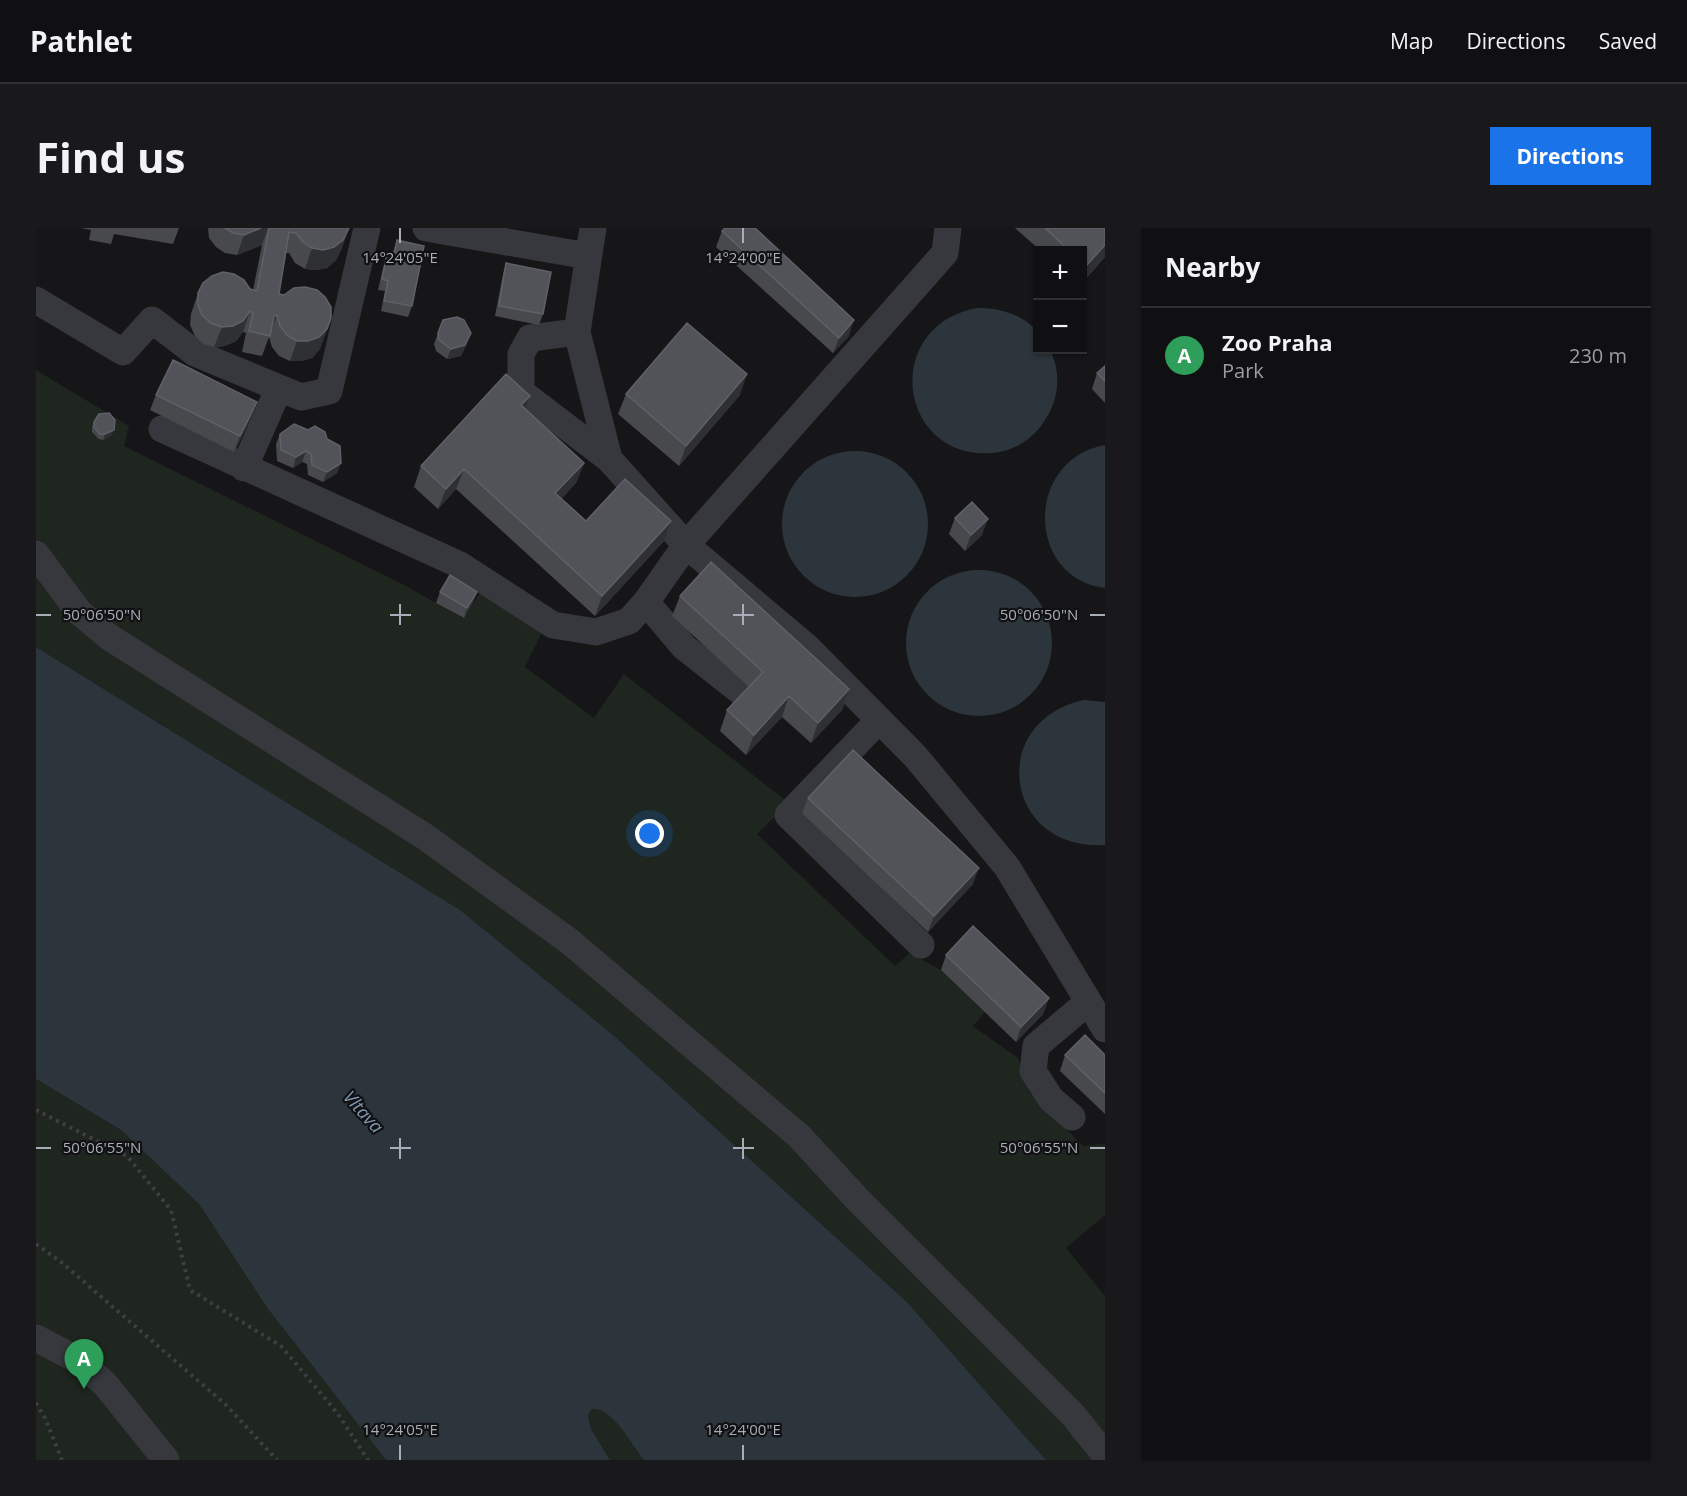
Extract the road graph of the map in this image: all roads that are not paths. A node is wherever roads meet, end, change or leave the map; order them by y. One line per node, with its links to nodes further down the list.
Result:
1 (367, 228): 8 (lane)
2 (426, 228): 5 (lane)
3 (593, 228): 5 (lane)
4 (948, 228): 12 (lane)
5 (588, 256): 7 (lane)
6 (36, 300): 8 (lane)
7 (577, 332): 10 (lane); 10 (lane)
8 (279, 388): 11 (lane)
9 (162, 429): 11 (lane)
10 (609, 459): 12 (lane)
11 (244, 468): 14 (lane)
12 (686, 544): 14 (lane); 16 (lane)
13 (36, 554): 22 (lane)
14 (646, 602): 15 (lane)
15 (741, 692)
16 (879, 720): 17 (lane); 18 (lane)
17 (921, 945)
18 (1088, 1002): 19 (lane); 20 (lane)
19 (1105, 1029)
20 (1072, 1117)
21 (36, 1338): 23 (lane)
22 (1105, 1455)
23 (166, 1460)

